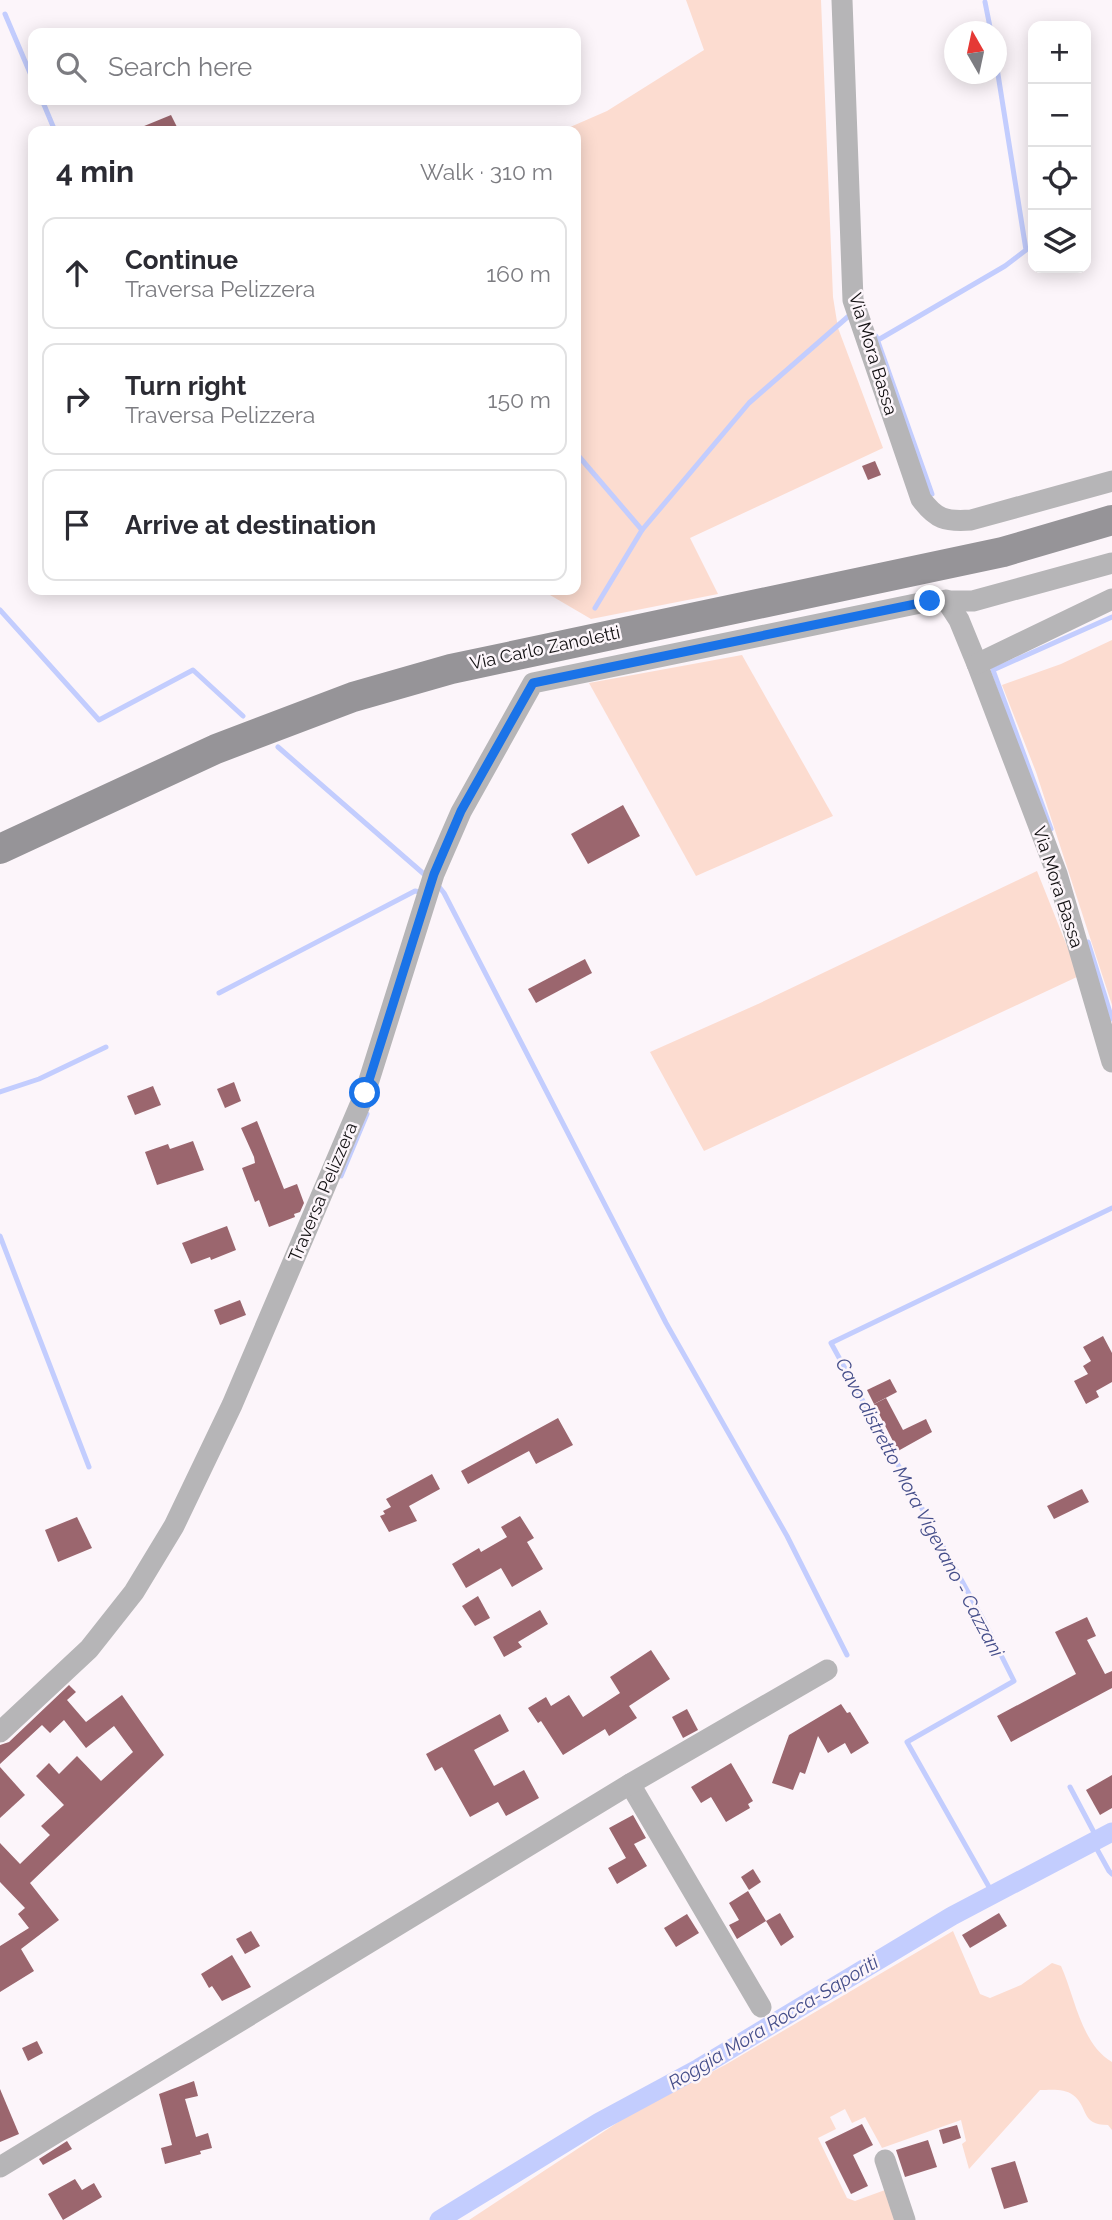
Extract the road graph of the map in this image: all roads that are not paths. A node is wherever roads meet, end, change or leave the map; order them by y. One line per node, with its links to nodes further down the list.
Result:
1 (842, 0): 2 (street, Via Mora Bassa)
2 (1112, 481)
3 (1112, 520): 8 (main road, Via Carlo Zanoletti)
4 (1112, 563): 6 (street)
5 (1112, 599): 7 (street)
6 (946, 600): 7 (street, Via Mora Bassa); 11 (street, Traversa Pelizzera)
7 (977, 664): 9 (street, Via Mora Bassa)
8 (0, 849)
9 (1112, 1062)
10 (827, 1670): 12 (street)
11 (0, 1732)
12 (630, 1784): 13 (street); 15 (street)
13 (761, 2007)
14 (885, 2161): 16 (street)
15 (0, 2168)
16 (905, 2220)

